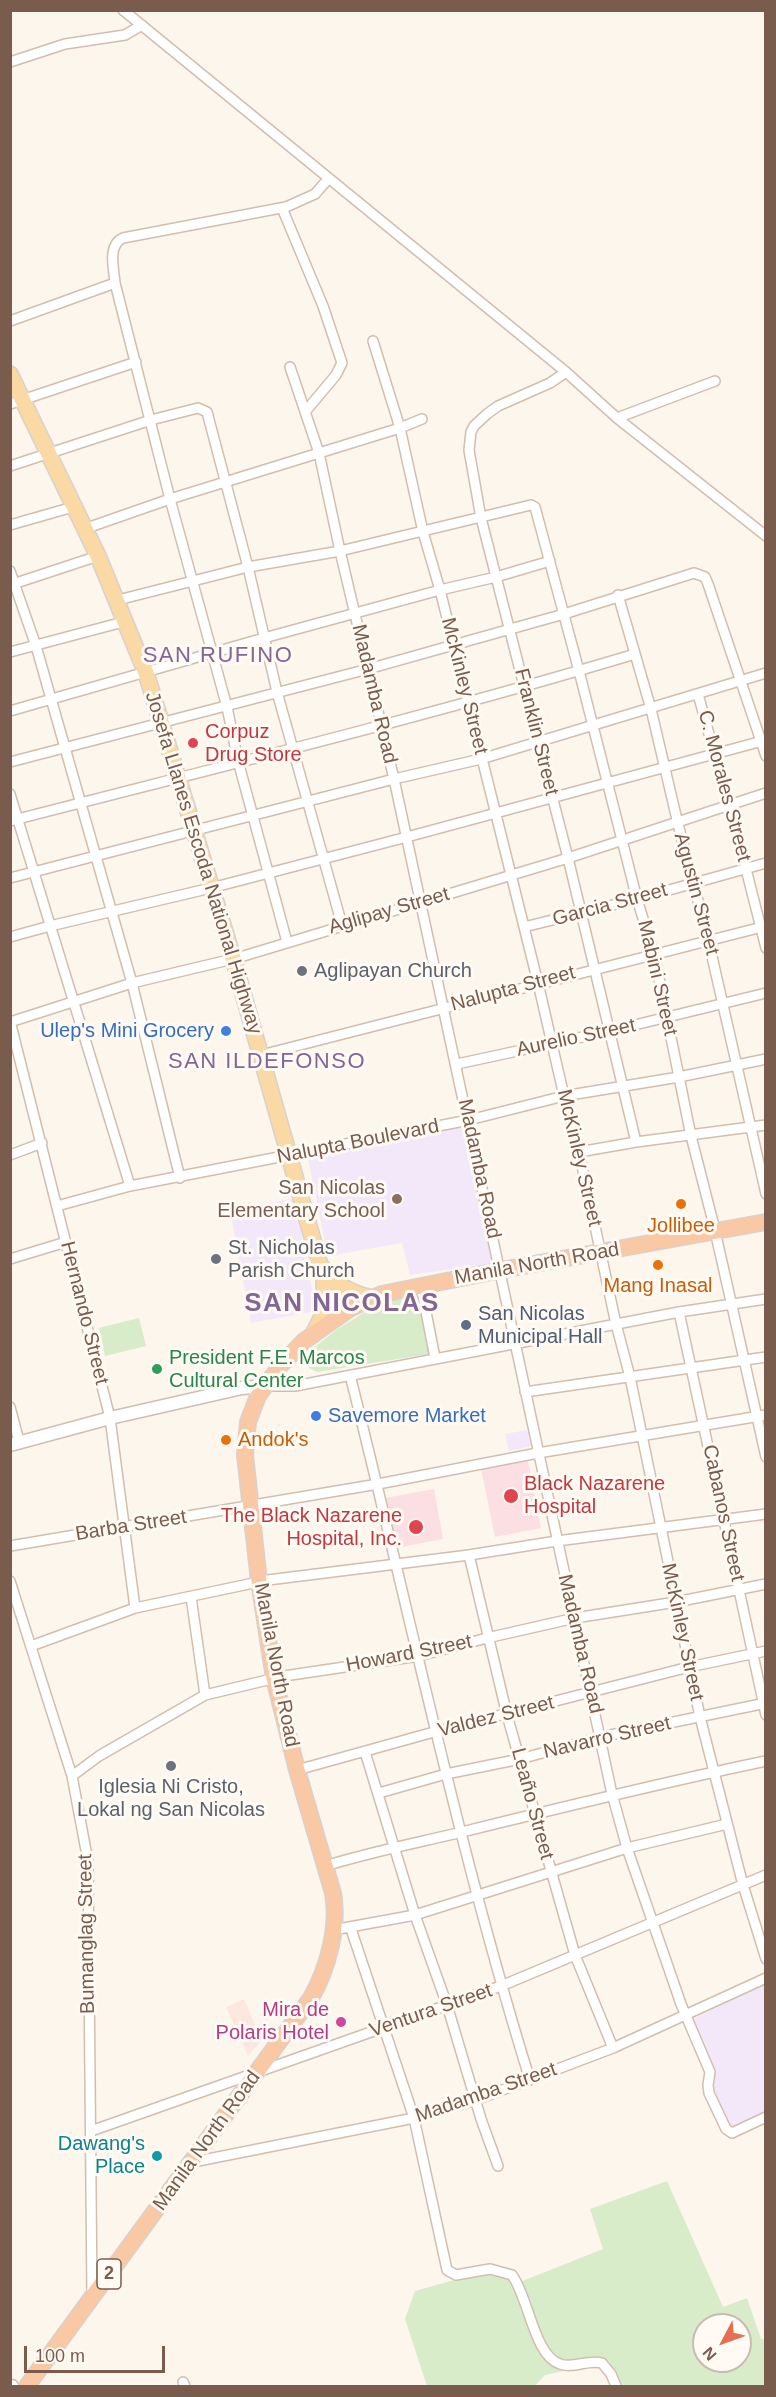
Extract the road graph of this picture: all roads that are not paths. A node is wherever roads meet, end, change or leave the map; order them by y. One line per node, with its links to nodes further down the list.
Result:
1 (123, 10): 2 (street)
2 (142, 26): 3 (street); 4 (street)
3 (10, 62)
4 (329, 178): 5 (street); 11 (street)
5 (282, 208): 6 (street); 15 (street)
6 (116, 283): 7 (street); 9 (street)
7 (10, 321)
8 (373, 341): 19 (street, McKinley Street)
9 (136, 362): 14 (street); 18 (street)
10 (290, 367): 15 (street, Madamba Road)
11 (566, 372): 16 (street); 26 (street, Franklin Street)
12 (10, 374): 14 (main road, Josefa Llanes Escoda National Highway)
13 (716, 381): 16 (street)
14 (17, 402): 21 (main road, Josefa Llanes Escoda National Highway)
15 (305, 412): 20 (street, Madamba Road)
16 (617, 418): 30 (street)
17 (422, 419): 19 (street)
18 (151, 420): 21 (street); 23 (street); 24 (street)
19 (400, 428): 20 (street); 29 (street, McKinley Street)
20 (319, 453): 23 (street); 31 (street, Madamba Road)
21 (48, 454): 22 (street); 25 (main road, Josefa Llanes Escoda National Highway)
22 (10, 466)
23 (226, 482): 24 (street); 34 (street)
24 (170, 499): 28 (street); 37 (street)
25 (73, 507): 27 (street); 28 (main road, Josefa Llanes Escoda National Highway)
26 (481, 518): 29 (street); 33 (street, Mabini Street); 36 (street, Franklin Street)
27 (10, 525)
28 (84, 529): 32 (main road, Josefa Llanes Escoda National Highway)
29 (423, 532): 31 (street); 39 (street, McKinley Street)
30 (765, 536)
31 (340, 551): 34 (street); 42 (street, Madamba Road)
32 (98, 556): 38 (street); 41 (main road, Josefa Llanes Escoda National Highway)
33 (550, 561): 36 (street); 43 (street, Mabini Street)
34 (248, 567): 37 (street); 46 (street)
35 (10, 572): 38 (street)
36 (496, 578): 39 (street); 45 (street, Franklin Street)
37 (194, 580): 41 (street); 50 (street)
38 (12, 585): 48 (street)
39 (440, 590): 42 (street); 47 (street, McKinley Street)
40 (618, 595): 43 (street); 51 (street, Agustin Street); 56 (street)
41 (117, 600): 44 (main road, Josefa Llanes Escoda National Highway)
42 (355, 614): 46 (street); 52 (street, Madamba Road)
43 (564, 614): 45 (street); 53 (street, Mabini Street)
44 (127, 621): 48 (street); 54 (main road, Josefa Llanes Escoda National Highway)
45 (511, 629): 47 (street); 57 (street, Franklin Street)
46 (264, 638): 50 (street); 58 (street)
47 (454, 645): 52 (street); 61 (street, McKinley Street)
48 (36, 646): 49 (street); 60 (street)
49 (10, 652)
50 (211, 653): 54 (street); 62 (street)
51 (635, 654): 53 (street); 63 (street, Agustin Street)
52 (368, 669): 58 (street); 66 (street, Madamba Road)
53 (579, 670): 57 (street); 67 (street, Mabini Street)
54 (146, 673): 60 (street); 65 (main road, Josefa Llanes Escoda National Highway)
55 (765, 674): 56 (street)
56 (742, 681): 59 (street); 68 (street)
57 (524, 685): 61 (street); 69 (street, Franklin Street)
58 (277, 692): 62 (street); 70 (street)
59 (698, 694): 63 (street); 72 (street, C. Morales Street)
60 (50, 700): 64 (street); 71 (street)
61 (467, 702): 66 (street); 74 (street, McKinley Street)
62 (227, 707): 65 (street); 75 (street)
63 (651, 709): 67 (street); 77 (street, Agustin Street)
64 (10, 711)
65 (161, 722): 71 (street); 78 (main road, Josefa Llanes Escoda National Highway)
66 (382, 725): 70 (street); 79 (street, Madamba Road)
67 (592, 726): 69 (street); 80 (street, Mabini Street)
68 (764, 740): 72 (street); 73 (street)
69 (537, 744): 74 (street); 83 (street, Franklin Street)
70 (292, 747): 75 (street); 84 (street)
71 (64, 748): 76 (street); 85 (street)
72 (715, 754): 77 (street); 86 (street, C. Morales Street)
73 (765, 756)
74 (481, 759): 79 (street); 87 (street, McKinley Street)
75 (238, 761): 78 (street); 88 (street)
76 (10, 762)
77 (666, 766): 80 (street); 90 (street, Agustin Street)
78 (178, 779): 85 (street); 91 (main road, Josefa Llanes Escoda National Highway)
79 (394, 779): 84 (street); 92 (street, Madamba Road)
80 (606, 782): 83 (street); 93 (street, Mabini Street)
81 (765, 793): 86 (street, Aglipay Street)
82 (10, 794): 89 (street)
83 (552, 798): 87 (street); 96 (street, Franklin Street)
84 (306, 802): 88 (street); 95 (street)
85 (81, 803): 89 (street); 94 (street)
86 (728, 804): 90 (street, Aglipay Street); 98 (street, C. Morales Street)
87 (496, 813): 92 (street); 101 (street, McKinley Street)
88 (254, 817): 91 (street); 100 (street)
89 (14, 820): 99 (street)
90 (678, 824): 93 (street, Aglipay Street); 103 (street, Agustin Street)
91 (194, 832): 94 (street); 104 (main road, Josefa Llanes Escoda National Highway)
92 (407, 837): 95 (street); 106 (street, Madamba Road)
93 (622, 841): 96 (street, Aglipay Street); 105 (street, Mabini Street)
94 (96, 857): 99 (street); 107 (street)
95 (324, 858): 100 (street); 109 (street)
96 (568, 858): 101 (street, Aglipay Street); 108 (street, Franklin Street)
97 (765, 863): 98 (street, Garcia Street)
98 (746, 869): 103 (street, Garcia Street); 111 (street, C. Morales Street)
99 (35, 871): 102 (street); 110 (street)
100 (267, 872): 104 (street); 115 (street)
101 (510, 875): 106 (street, Aglipay Street); 112 (street, McKinley Street)
102 (10, 878)
103 (694, 882): 105 (street, Garcia Street); 114 (street, Agustin Street)
104 (211, 888): 107 (street); 118 (main road, Josefa Llanes Escoda National Highway)
105 (637, 899): 108 (street, Garcia Street); 117 (street, Mabini Street)
106 (420, 902): 109 (street, Aglipay Street); 125 (street, Madamba Road)
107 (112, 911): 110 (street); 120 (street)
108 (581, 914): 112 (street, Garcia Street); 119 (street, Franklin Street)
109 (342, 925): 115 (street, Aglipay Street)
110 (50, 926): 113 (street); 123 (street)
111 (763, 926): 114 (street, Nalupta Street); 116 (street, C. Morales Street)
112 (524, 927): 121 (street, McKinley Street)
113 (10, 937)
114 (708, 939): 117 (street, Nalupta Street); 124 (street, Agustin Street)
115 (287, 942): 118 (street, Aglipay Street)
116 (765, 948)
117 (654, 954): 119 (street, Nalupta Street); 126 (street, Mabini Street)
118 (233, 958): 120 (street, Aglipay Street); 130 (main road, Josefa Llanes Escoda National Highway)
119 (595, 968): 121 (street, Nalupta Street); 128 (street, Franklin Street)
120 (132, 983): 123 (street, Aglipay Street); 146 (street)
121 (538, 983): 125 (street, Nalupta Street); 129 (street, McKinley Street)
122 (765, 993): 124 (street, Aurelio Street)
123 (73, 1002): 127 (street, Aglipay Street); 147 (street)
124 (723, 1003): 126 (street, Aurelio Street); 133 (street, Agustin Street)
125 (444, 1007): 130 (street, Nalupta Street); 132 (street, Madamba Road)
126 (667, 1017): 128 (street, Aurelio Street); 134 (street, Mabini Street)
127 (10, 1022): 142 (street, Hernando Street)
128 (610, 1030): 129 (street, Aurelio Street); 135 (street, Franklin Street)
129 (552, 1043): 132 (street, Aurelio Street); 136 (street, McKinley Street)
130 (261, 1055): 145 (main road, Josefa Llanes Escoda National Highway)
131 (765, 1059): 133 (street, Nalupta Boulevard)
132 (457, 1064): 137 (street, Madamba Road)
133 (738, 1065): 134 (street, Nalupta Boulevard); 139 (street, Agustin Street)
134 (679, 1077): 135 (street, Nalupta Boulevard); 140 (street, Mabini Street)
135 (623, 1086): 136 (street, Nalupta Boulevard); 141 (street, Franklin Street)
136 (564, 1096): 137 (street, Nalupta Boulevard); 143 (street, McKinley Street)
137 (469, 1120): 145 (street, Nalupta Boulevard); 156 (street, Madamba Road)
138 (765, 1125): 139 (street)
139 (751, 1127): 140 (street); 148 (street, Agustin Street)
140 (691, 1136): 141 (street); 151 (street, Mabini Street)
141 (636, 1142): 143 (street)
142 (42, 1143): 144 (street); 149 (street, Hernando Street)
143 (579, 1152): 153 (street, McKinley Street)
144 (10, 1155)
145 (290, 1157): 146 (street, Nalupta Boulevard); 155 (main road, Josefa Llanes Escoda National Highway)
146 (180, 1178): 147 (street, Nalupta Boulevard)
147 (130, 1186): 149 (street, Nalupta Boulevard)
148 (765, 1194)
149 (57, 1206): 152 (street, Hernando Street)
150 (765, 1222): 151 (highway, Manila North Road / 2)
151 (714, 1231): 153 (highway, Manila North Road / 2); 160 (street, Mabini Street)
152 (66, 1242): 154 (street); 175 (street, Hernando Street)
153 (601, 1253): 156 (highway, Manila North Road / 2); 162 (street, McKinley Street)
154 (10, 1259)
155 (320, 1265): 158 (main road); 163 (main road, Josefa Llanes Escoda National Highway)
156 (501, 1270): 157 (highway, Manila North Road / 2); 164 (street, Madamba Road)
157 (421, 1286): 158 (highway, Manila North Road / 2); 166 (street)
158 (372, 1298): 163 (highway, Manila North Road / 2)
159 (765, 1299): 160 (street)
160 (731, 1303): 161 (street); 167 (street, Mabini Street)
161 (679, 1312): 162 (street); 168 (street, Cabanos Street)
162 (616, 1324): 164 (street); 170 (street, McKinley Street)
163 (313, 1335): 171 (highway, Manila North Road / 2)
164 (515, 1345): 166 (street); 172 (street, Madamba Road)
165 (765, 1357): 167 (street)
166 (435, 1358): 169 (street)
167 (743, 1360): 168 (street); 174 (street, Mabini Street)
168 (690, 1368): 170 (street); 176 (street, Cabanos Street)
169 (350, 1375): 171 (street); 181 (street)
170 (630, 1377): 172 (street); 177 (street, McKinley Street)
171 (265, 1386): 175 (street); 182 (highway, Manila North Road / 2)
172 (525, 1392): 179 (street, Madamba Road)
173 (10, 1407): 178 (street)
174 (761, 1416): 176 (street, Barba Street); 180 (street, Mabini Street)
175 (110, 1418): 178 (street); 185 (street, Hernando Street)
176 (703, 1425): 177 (street, Barba Street); 184 (street, Cabanos Street)
177 (642, 1437): 179 (street, Barba Street); 186 (street, McKinley Street)
178 (15, 1443)
179 (538, 1453): 181 (street, Barba Street); 187 (street, Madamba Road)
180 (765, 1457)
181 (378, 1484): 182 (street, Barba Street); 190 (street)
182 (252, 1506): 185 (street, Barba Street); 192 (highway, Manila North Road / 2)
183 (765, 1514): 184 (street)
184 (724, 1520): 186 (street); 194 (street, Cabanos Street)
185 (124, 1526): 188 (street, Barba Street); 197 (street, Hernando Street)
186 (660, 1529): 187 (street); 196 (street, McKinley Street)
187 (557, 1540): 189 (street); 198 (street, Madamba Road)
188 (10, 1546)
189 (469, 1556): 190 (street); 199 (street, Leaño Street)
190 (397, 1565): 192 (street); 203 (street)
191 (10, 1581): 200 (street, Bumanglag Street)
192 (259, 1581): 195 (street); 205 (highway, Manila North Road / 2)
193 (765, 1584): 194 (street, Howard Street)
194 (739, 1589): 196 (street, Howard Street); 202 (street, Cabanos Street)
195 (191, 1597): 197 (street); 207 (street)
196 (676, 1602): 198 (street, Howard Street); 204 (street, McKinley Street)
197 (135, 1608): 200 (street)
198 (575, 1618): 199 (street, Howard Street); 206 (street, Madamba Road)
199 (487, 1638): 203 (street, Howard Street); 209 (street, Leaño Street)
200 (32, 1646): 220 (street, Bumanglag Street)
201 (765, 1651): 202 (street, Valdez Street)
202 (752, 1654): 204 (street, Valdez Street); 208 (street, Cabanos Street)
203 (418, 1656): 205 (street, Howard Street); 212 (street)
204 (689, 1667): 206 (street, Valdez Street); 211 (street, McKinley Street)
205 (274, 1678): 207 (street, Howard Street); 217 (highway, Manila North Road / 2)
206 (591, 1693): 209 (street, Valdez Street); 213 (street, Madamba Road)
207 (205, 1695): 220 (street, Howard Street)
208 (764, 1703): 210 (street, Cabanos Street); 211 (street, Navarro Street)
209 (507, 1715): 212 (street, Valdez Street); 215 (street, Leaño Street)
210 (765, 1715)
211 (700, 1717): 213 (street, Navarro Street); 218 (street, McKinley Street)
212 (434, 1732): 214 (street, Valdez Street); 219 (street)
213 (601, 1737): 215 (street, Navarro Street); 222 (street, Madamba Road)
214 (365, 1752): 217 (street, Valdez Street); 221 (street)
215 (520, 1759): 219 (street, Navarro Street); 223 (street, Leaño Street)
216 (765, 1761): 218 (street)
217 (297, 1770): 228 (highway, Manila North Road / 2)
218 (713, 1772): 222 (street); 224 (street, McKinley Street)
219 (446, 1774): 221 (street, Navarro Street); 225 (street)
220 (72, 1776): 250 (street, Bumanglag Street)
221 (379, 1793): 226 (street)
222 (612, 1794): 223 (street); 227 (street, Madamba Road)
223 (534, 1813): 225 (street); 229 (street, Leaño Street)
224 (727, 1824): 227 (street); 231 (street, McKinley Street)
225 (461, 1832): 226 (street); 232 (street)
226 (394, 1846): 228 (street); 233 (street)
227 (627, 1848): 229 (street); 234 (street, Madamba Road)
228 (325, 1866): 236 (highway, Manila North Road / 2)
229 (550, 1871): 232 (street); 237 (street, Leaño Street)
230 (765, 1875): 231 (street, Ventura Street)
231 (743, 1885): 234 (street, Ventura Street); 238 (street, McKinley Street)
232 (476, 1895): 233 (street); 240 (street)
233 (415, 1915): 235 (street); 241 (street)
234 (653, 1924): 237 (street, Ventura Street); 242 (street, Madamba Road)
235 (351, 1929): 236 (street); 243 (street)
236 (333, 1930): 245 (highway, Manila North Road / 2)
237 (575, 1955): 240 (street, Ventura Street); 244 (street, Leaño Street)
238 (765, 1959)
239 (765, 1978): 242 (street, Madamba Street)
240 (501, 1986): 241 (street, Ventura Street); 246 (street)
241 (447, 2005): 243 (street, Ventura Street); 247 (street)
242 (686, 2015): 244 (street, Madamba Street); 248 (street, Madamba Road)
243 (384, 2027): 245 (street, Ventura Street); 249 (street)
244 (613, 2048): 246 (street, Madamba Street)
245 (257, 2071): 250 (street, Ventura Street); 251 (highway, Manila North Road / 2)
246 (530, 2080): 247 (street, Madamba Street)
247 (476, 2100): 249 (street, Madamba Street); 252 (street)
248 (765, 2117)
249 (414, 2118): 251 (street, Madamba Street); 255 (street)
250 (91, 2131): 253 (street, Bumanglag Street)
251 (193, 2162): 253 (highway, Manila North Road / 2)
252 (498, 2166)
253 (92, 2297): 254 (highway, Manila North Road / 2)
254 (27, 2386)
255 (616, 2386)

